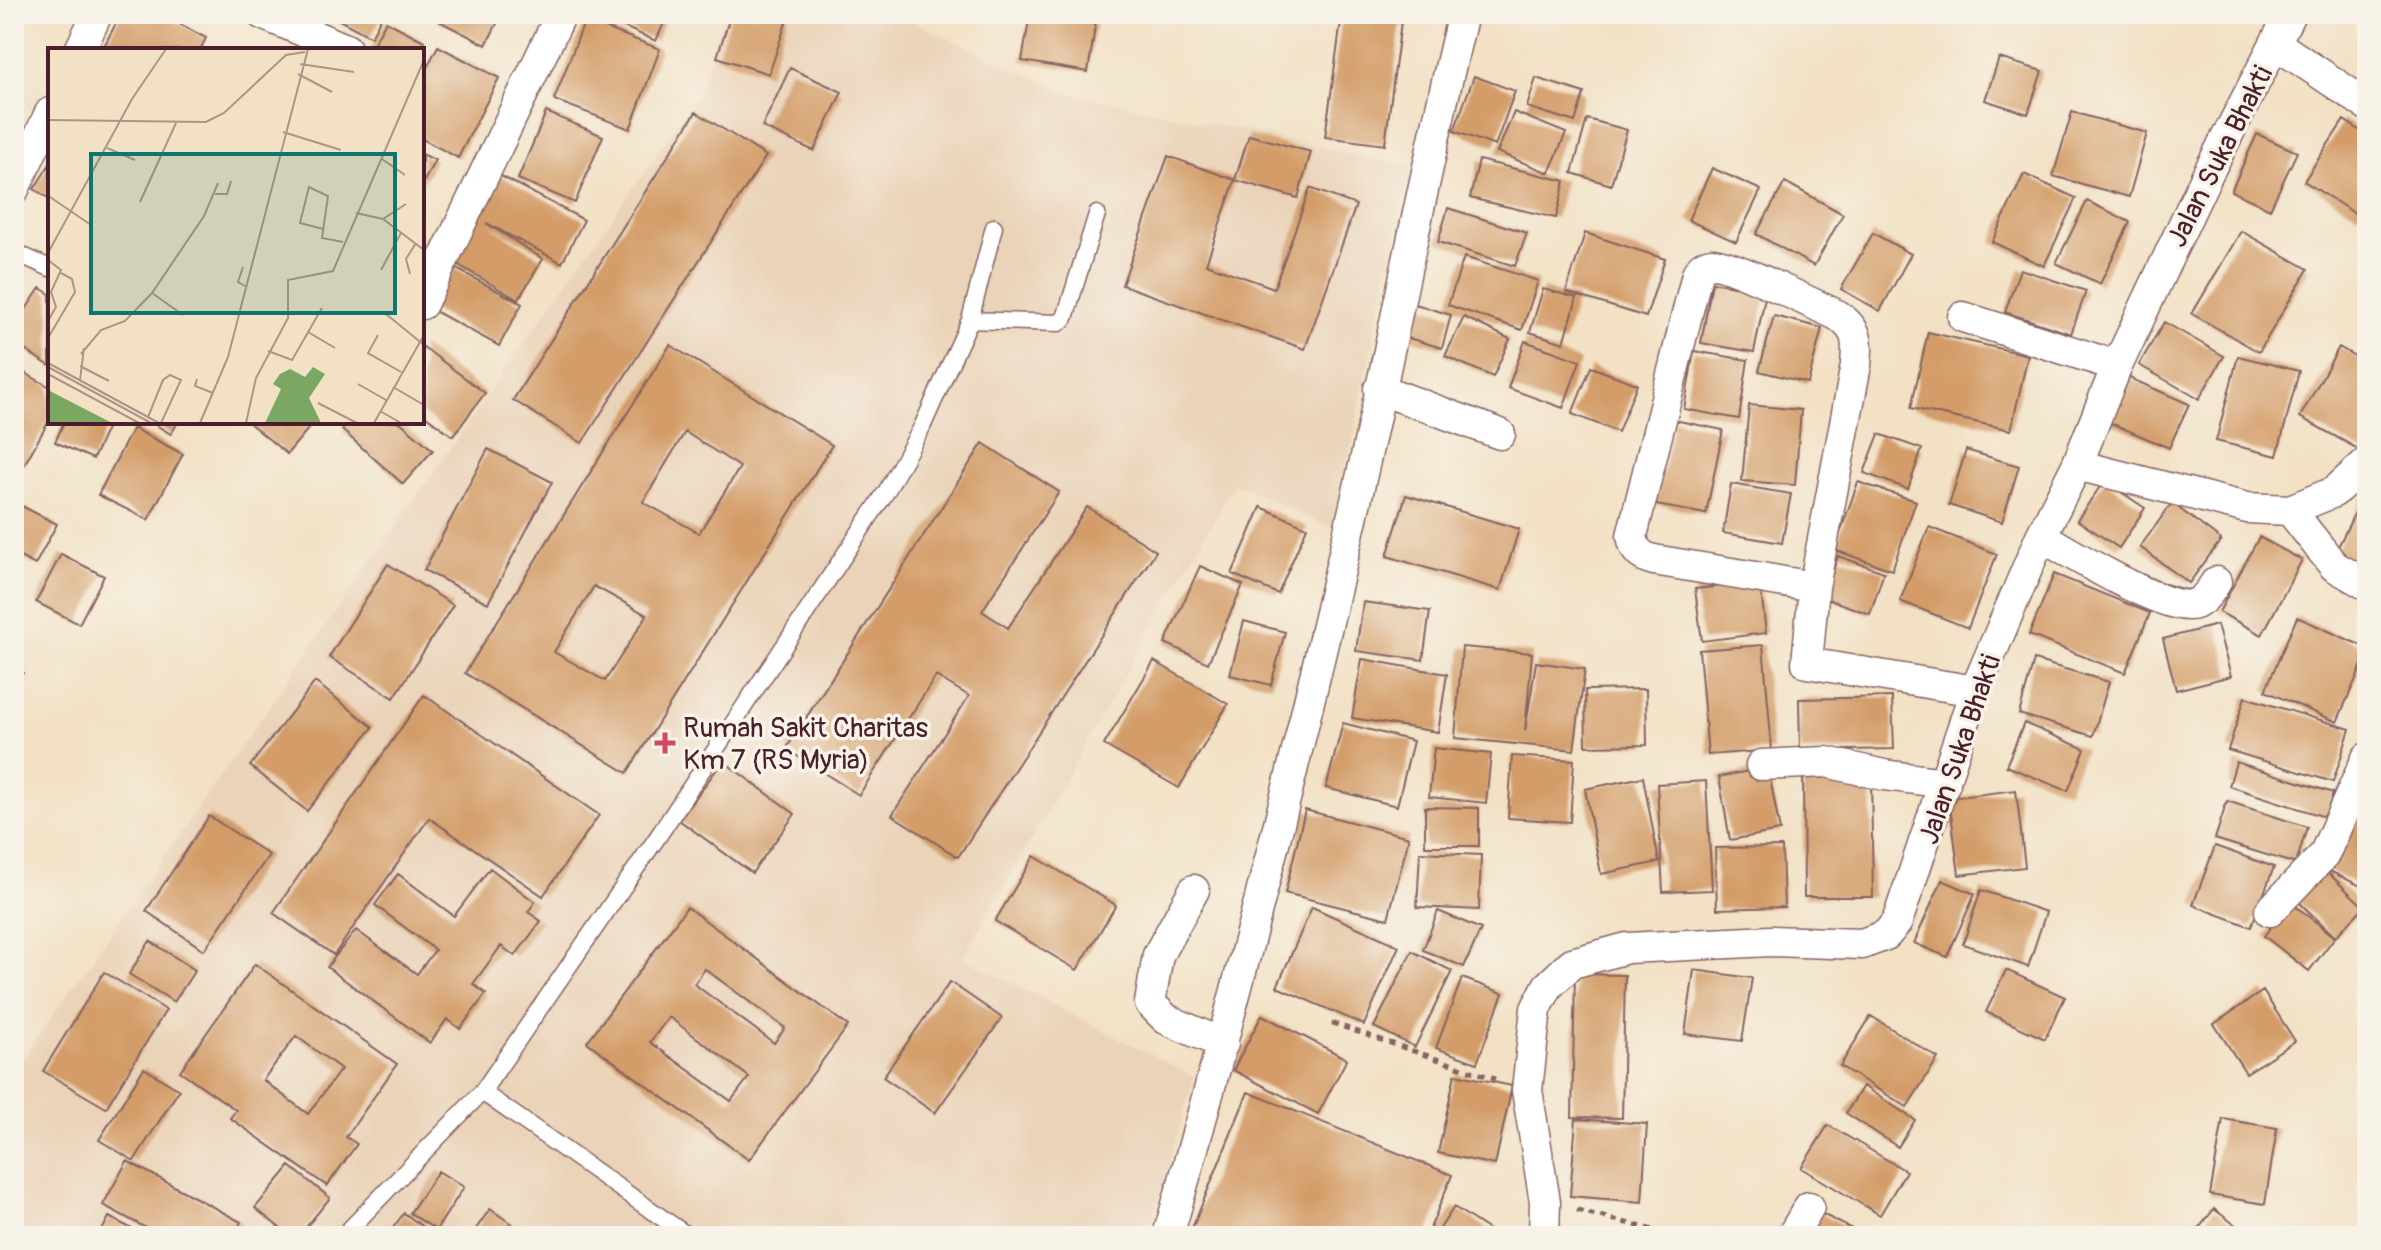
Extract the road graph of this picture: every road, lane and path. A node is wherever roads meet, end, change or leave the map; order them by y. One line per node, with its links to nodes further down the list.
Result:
1 (97, 14): 7 (street)
2 (262, 14): 8 (street)
3 (561, 14): 16 (street)
4 (1463, 14): 20 (street)
5 (2290, 14): 6 (street, Jalan Suka Bhakti)
6 (2276, 44): 9 (street); 19 (street, Jalan Suka Bhakti)
7 (81, 48)
8 (344, 48)
9 (2367, 105)
10 (48, 117): 11 (street)
11 (14, 189)
12 (1097, 214): 18 (lane)
13 (994, 227): 18 (lane)
14 (14, 252): 15 (lane)
15 (48, 267)
16 (424, 300)
17 (1963, 317): 19 (street)
18 (970, 320): 38 (lane)
19 (2117, 366): 23 (street, Jalan Suka Bhakti)
20 (1379, 389): 21 (street); 36 (street)
21 (1500, 434)
22 (2367, 462): 24 (street)
23 (2077, 465): 24 (street); 25 (street, Jalan Suka Bhakti)
24 (2290, 510): 27 (street)
25 (2041, 536): 26 (street); 29 (street, Jalan Suka Bhakti)
26 (2216, 582)
27 (2367, 585)
28 (1814, 587): 28 (street); 29 (street)
29 (1975, 691): 32 (street, Jalan Suka Bhakti)
30 (2367, 758): 34 (street)
31 (1761, 765): 32 (street)
32 (1945, 783): 37 (street, Jalan Suka Bhakti)
33 (1194, 890): 36 (street)
34 (2270, 911)
35 (1332, 1023): 37 (path)
36 (1223, 1044): 43 (street)
37 (1527, 1090): 39 (street, Jalan Suka Bhakti)
38 (482, 1092): 41 (lane); 42 (lane)
39 (1545, 1202): 44 (street, Jalan Suka Bhakti); 45 (path)
40 (1809, 1207): 46 (street)
41 (343, 1236)
42 (688, 1236)
43 (1168, 1236)
44 (1544, 1236)
45 (1676, 1236)
46 (1792, 1236)

